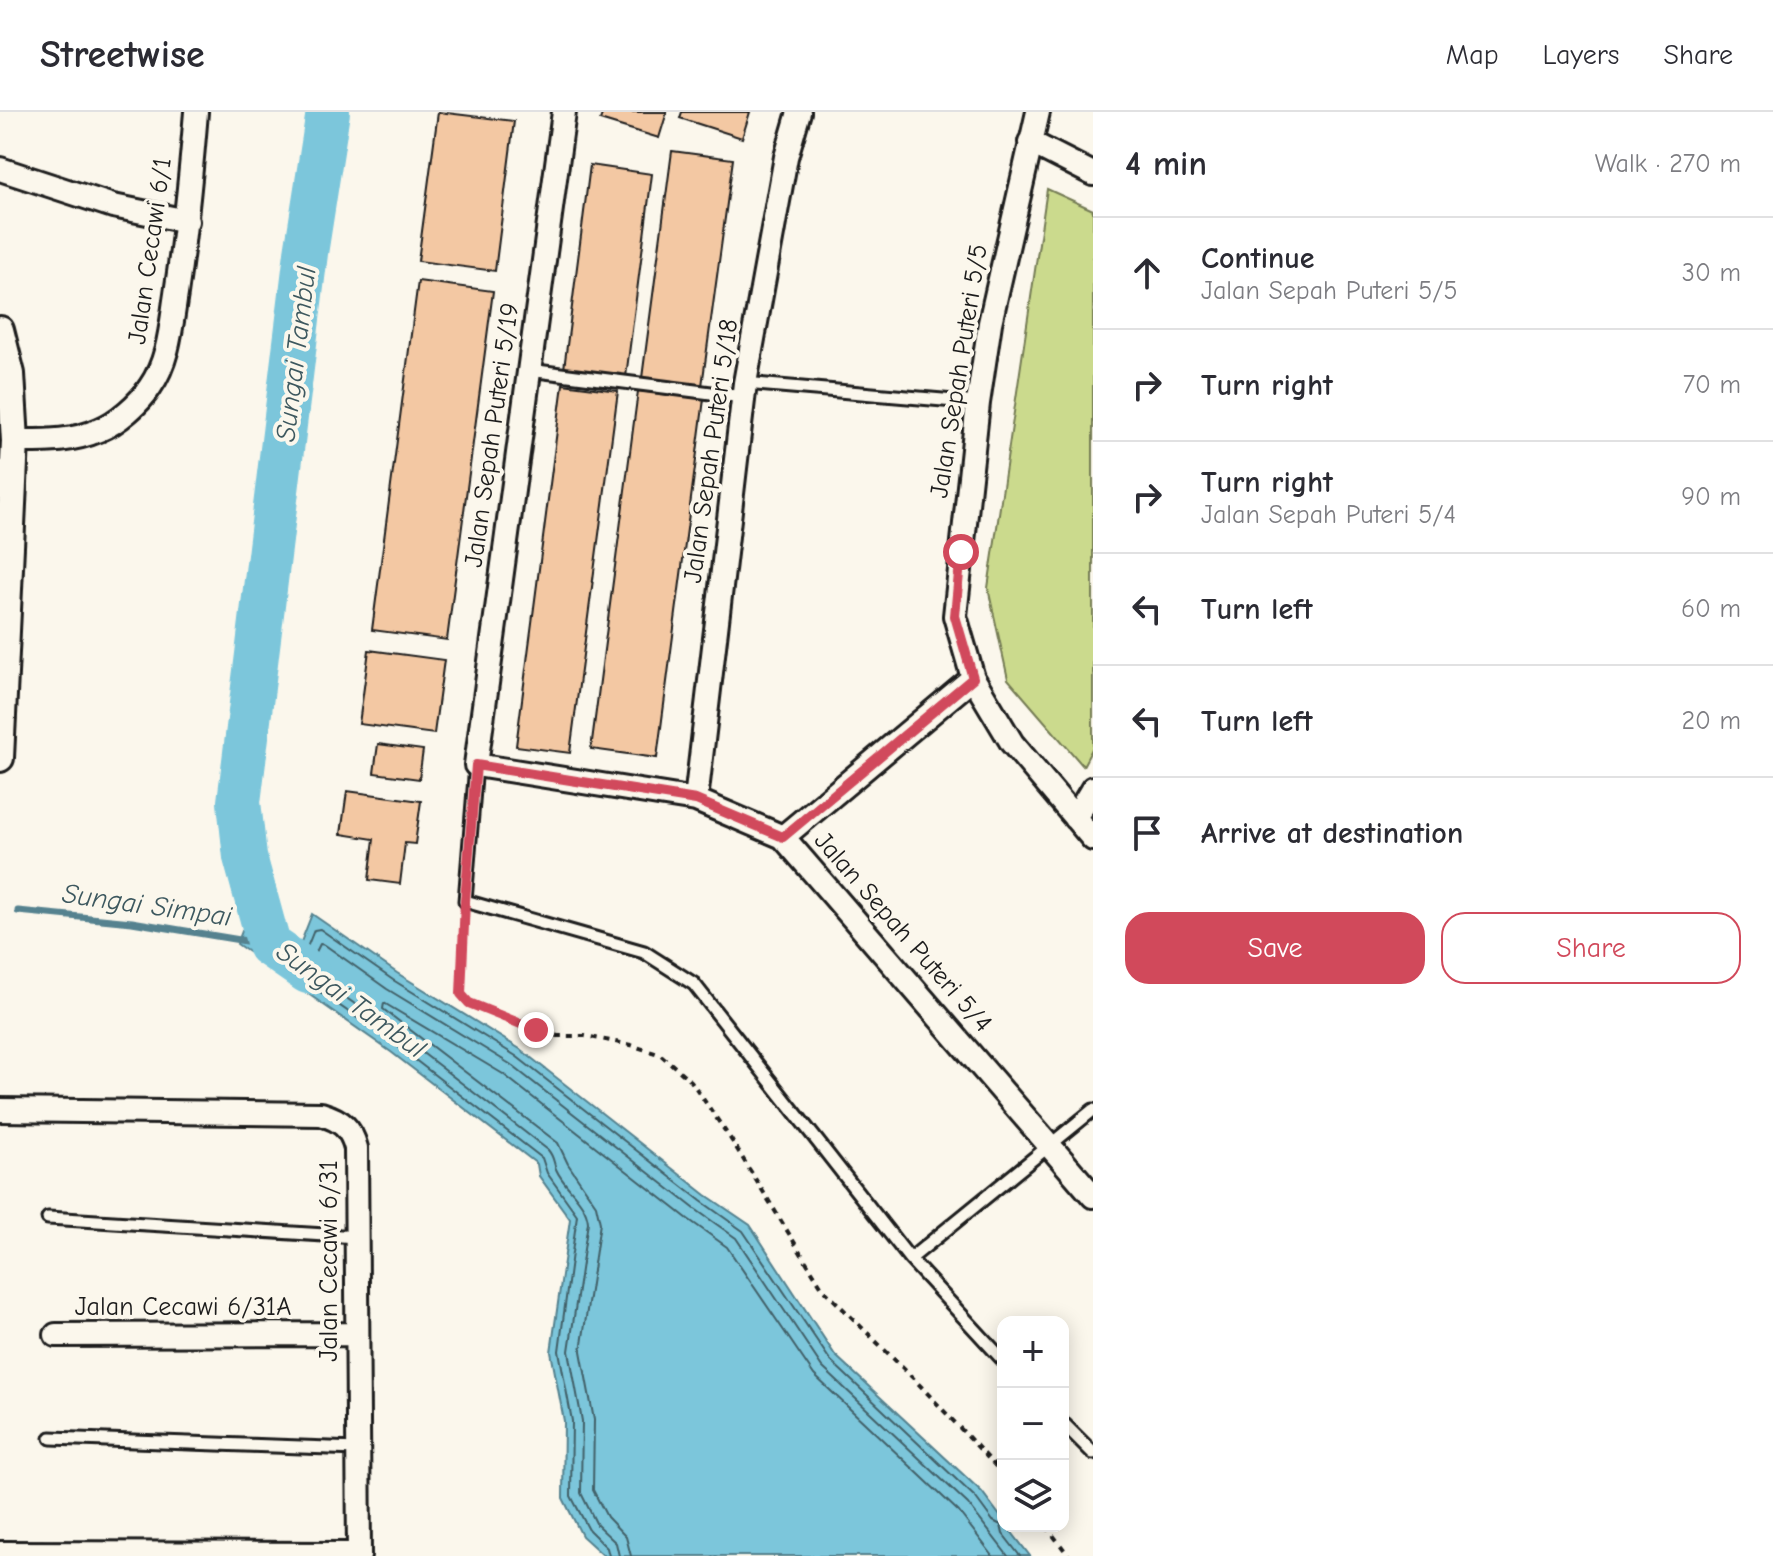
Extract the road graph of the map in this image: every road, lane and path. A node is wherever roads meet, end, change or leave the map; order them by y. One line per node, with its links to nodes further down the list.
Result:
1 (196, 112): 8 (street, Jalan Cecawi 6/1)
2 (564, 112): 10 (street, Jalan Sepah Puteri 5/19)
3 (799, 112): 11 (street, Jalan Sepah Puteri 5/18)
4 (1038, 112): 5 (street, Jalan Sepah Puteri 5/5)
5 (1030, 142): 7 (street); 12 (street, Jalan Sepah Puteri 5/5)
6 (0, 169): 8 (street)
7 (1093, 174)
8 (187, 221): 13 (street, Jalan Cecawi 6/1)
9 (0, 330): 13 (street)
10 (529, 370): 11 (lane); 17 (street, Jalan Sepah Puteri 5/19)
11 (744, 390): 12 (lane); 19 (street, Jalan Sepah Puteri 5/18)
12 (978, 403): 14 (street, Jalan Sepah Puteri 5/5)
13 (15, 441): 15 (street)
14 (973, 678): 20 (street, Jalan Sepah Puteri 5/5); 21 (street)
15 (1, 720): 16 (street)
16 (0, 758)
17 (476, 765): 19 (street, Jalan Sepah Puteri 5/4); 23 (lane)
18 (1093, 788): 20 (street)
19 (696, 800): 21 (street, Jalan Sepah Puteri 5/4)
20 (1075, 818): 22 (street, Jalan Sepah Puteri 5/5)
21 (783, 837): 26 (street, Jalan Sepah Puteri 5/4)
22 (1093, 839)
23 (465, 901): 30 (lane); 38 (path)
24 (0, 1110): 29 (street, Jalan Cecawi 6/31)
25 (1093, 1110): 26 (lane)
26 (1050, 1145): 27 (street, Jalan Sepah Puteri 5/4); 30 (lane)
27 (1093, 1196)
28 (48, 1218): 29 (lane)
29 (357, 1237): 31 (street, Jalan Cecawi 6/31)
30 (910, 1259): 33 (lane)
31 (357, 1334): 32 (street, Jalan Cecawi 6/31A); 36 (street, Jalan Cecawi 6/31)
32 (56, 1335)
33 (997, 1353)
34 (1069, 1429): 37 (lane)
35 (51, 1438): 36 (lane)
36 (358, 1449): 41 (street, Jalan Cecawi 6/31)
37 (1093, 1453)
38 (997, 1467)
39 (1051, 1532): 42 (path)
40 (0, 1553): 41 (street)
41 (359, 1555)
42 (1069, 1556)

